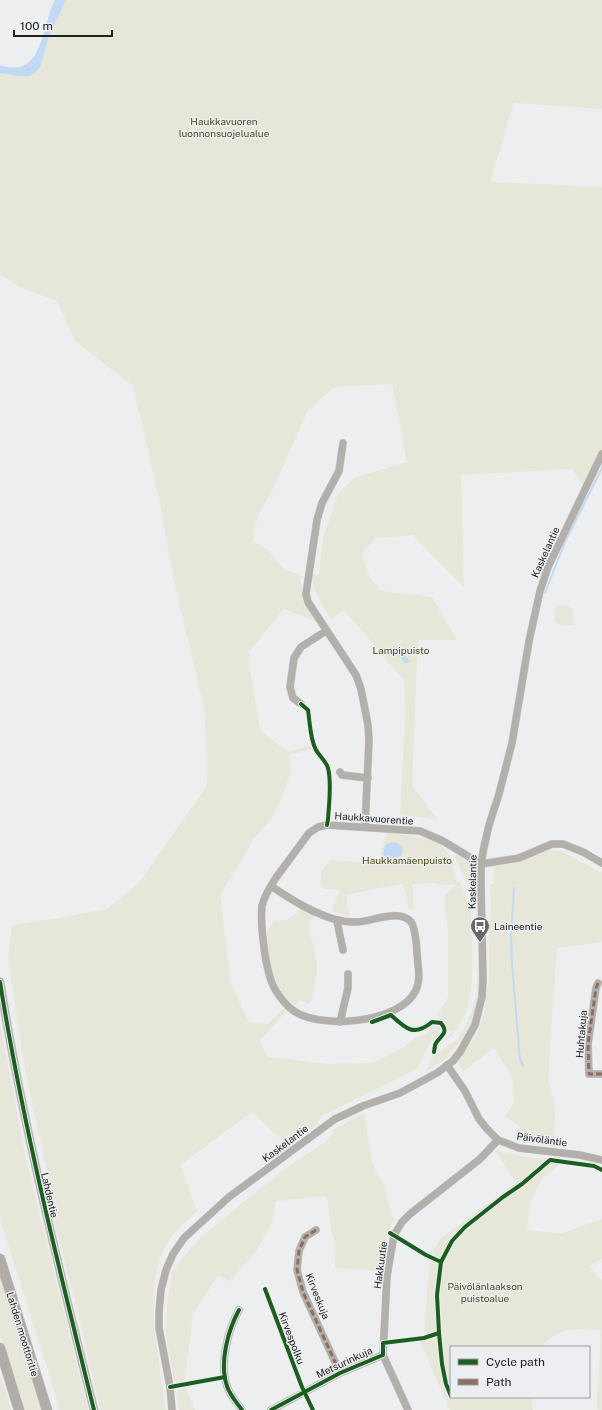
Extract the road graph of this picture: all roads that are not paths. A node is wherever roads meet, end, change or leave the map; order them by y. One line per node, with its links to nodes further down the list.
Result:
1 (343, 443): 3 (street)
2 (602, 454): 9 (street, Kaskelantie)
3 (326, 631): 4 (street); 6 (street)
4 (301, 704)
5 (340, 772): 6 (street)
6 (368, 778): 7 (street)
7 (364, 827): 9 (street, Haukkavuorentie); 10 (street, Haukkavuorentie)
8 (602, 863): 9 (street)
9 (481, 864): 17 (street, Kaskelantie)
10 (271, 886): 11 (street, Haukkavuorentie); 16 (street, Haukkavuorentie)
11 (337, 920): 12 (street); 16 (street, Haukkavuorentie)
12 (343, 950)
13 (348, 974): 16 (street)
14 (0, 982): 29 (main road, Lahdentie)
15 (598, 983): 18 (street, Huhtakuja)
16 (340, 1022)
17 (446, 1065): 19 (street, Päivöläntie); 30 (street, Kaskelantie)
18 (602, 1074)
19 (498, 1140): 20 (street, Päivöläntie); 25 (street, Hakkuutie)
20 (602, 1160)
21 (316, 1230): 26 (street, Kirveskuja)
22 (0, 1259): 28 (highway, Lahden moottoritie)
23 (240, 1310): 31 (street)
24 (0, 1348): 27 (highway)
25 (383, 1355): 26 (street, Metsurinkuja); 33 (street, Hakkuutie)
26 (340, 1373): 32 (street, Metsurinkuja)
27 (19, 1410)
28 (46, 1410)
29 (94, 1410)
30 (172, 1410)
31 (242, 1410)
32 (271, 1410)
33 (408, 1410)

